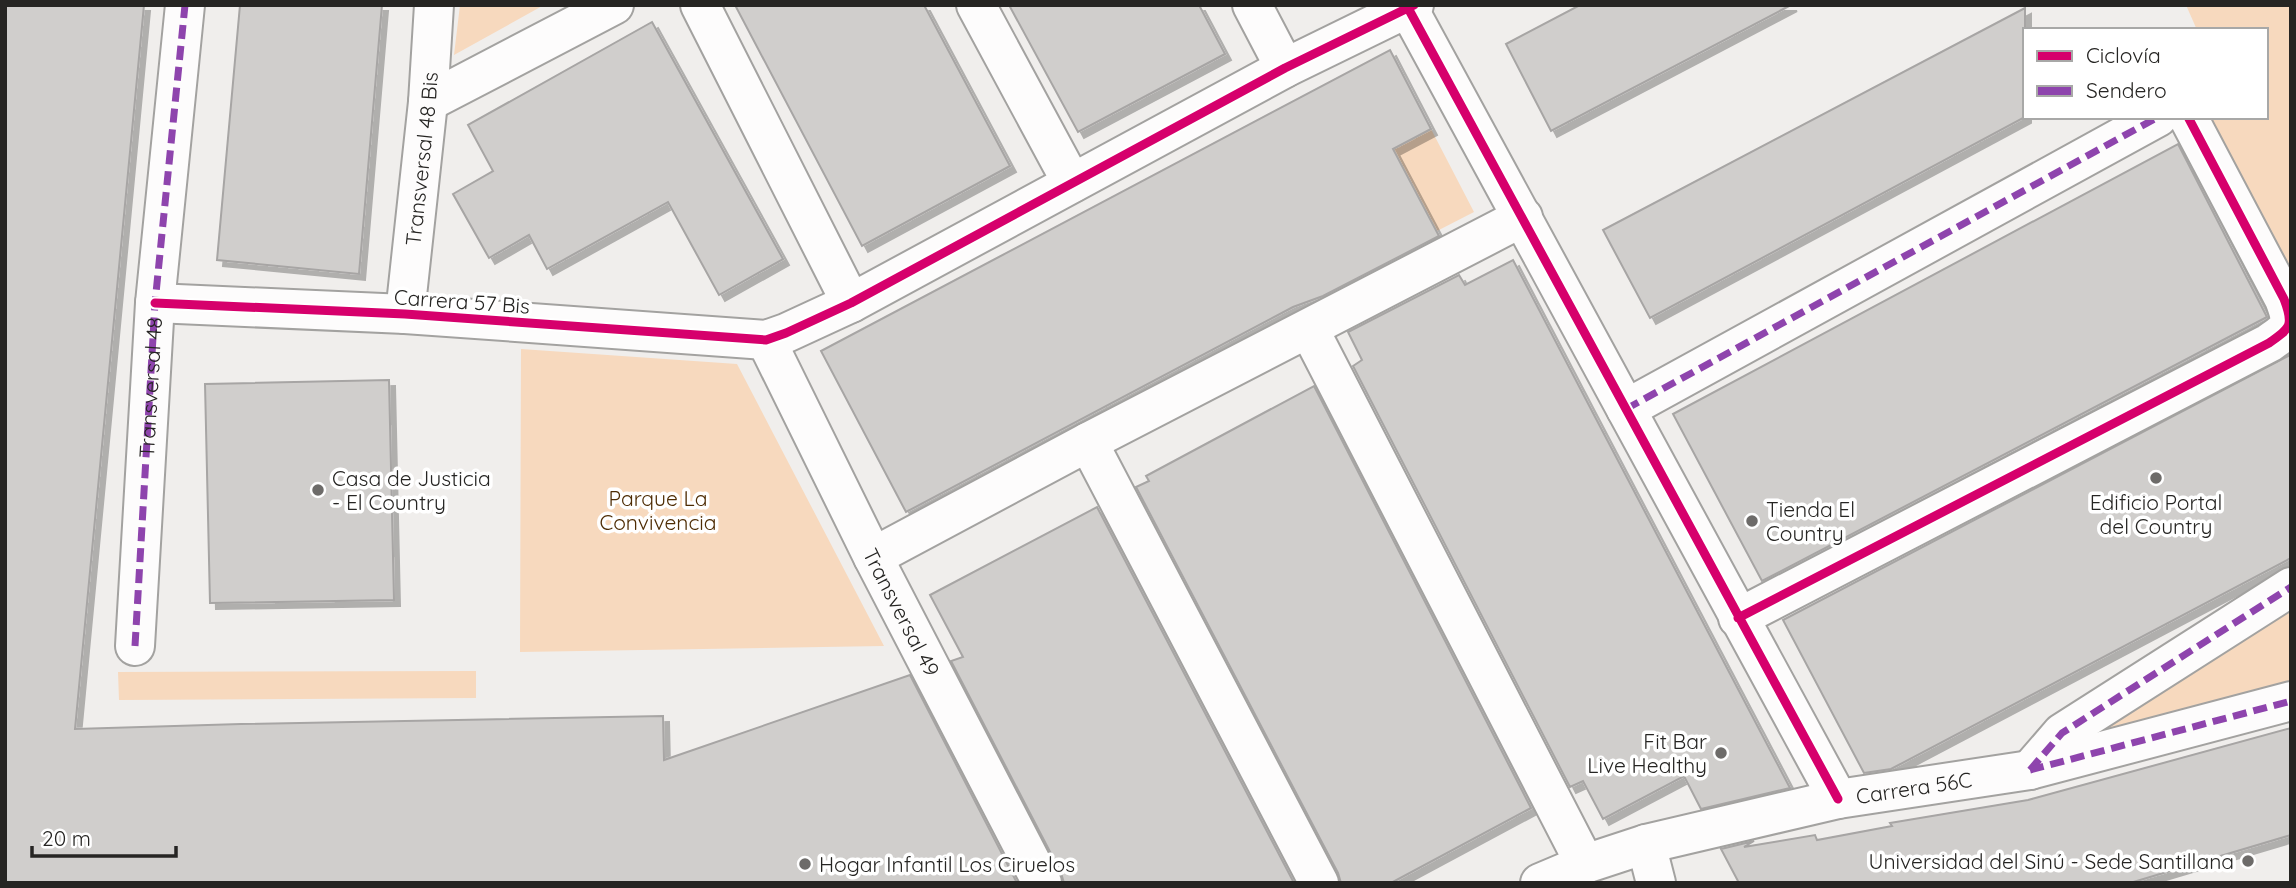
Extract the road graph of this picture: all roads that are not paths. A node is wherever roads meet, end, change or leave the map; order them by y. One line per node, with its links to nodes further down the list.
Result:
1 (185, 5): 14 (street, Transversal 48)
2 (435, 5): 9 (street, Transversal 48 Bis)
3 (614, 5): 9 (street)
4 (700, 5): 15 (street)
5 (976, 5): 12 (street)
6 (1252, 5): 8 (street)
7 (1411, 7): 8 (street); 13 (street)
8 (1285, 68): 12 (street)
9 (428, 102): 16 (street, Transversal 48 Bis)
10 (2154, 119): 19 (street)
11 (2189, 119): 23 (street)
12 (1072, 183): 15 (street)
13 (1523, 217): 17 (street); 19 (street)
14 (155, 303): 16 (street, Carrera 57 Bis); 24 (street, Transversal 48)
15 (851, 303): 18 (street)
16 (405, 314): 18 (street, Carrera 57 Bis)
17 (1310, 329): 20 (street); 29 (street)
18 (766, 340): 21 (street, Transversal 49)
19 (1626, 409): 23 (street)
20 (1088, 442): 21 (street); 31 (street)
21 (873, 556): 30 (street, Transversal 49)
22 (2291, 587): 26 (street)
23 (1738, 618): 27 (street)
24 (135, 646)
25 (2291, 701): 26 (street, Carrera 56C)
26 (2030, 770): 27 (street, Carrera 56C)
27 (1838, 799): 28 (street, Carrera 56C)
28 (1646, 844): 29 (street, Carrera 56C); 33 (street)
29 (1585, 864): 32 (street, Carrera 56C)
30 (1042, 883)
31 (1319, 883)
32 (1540, 883)
33 (1656, 883)

